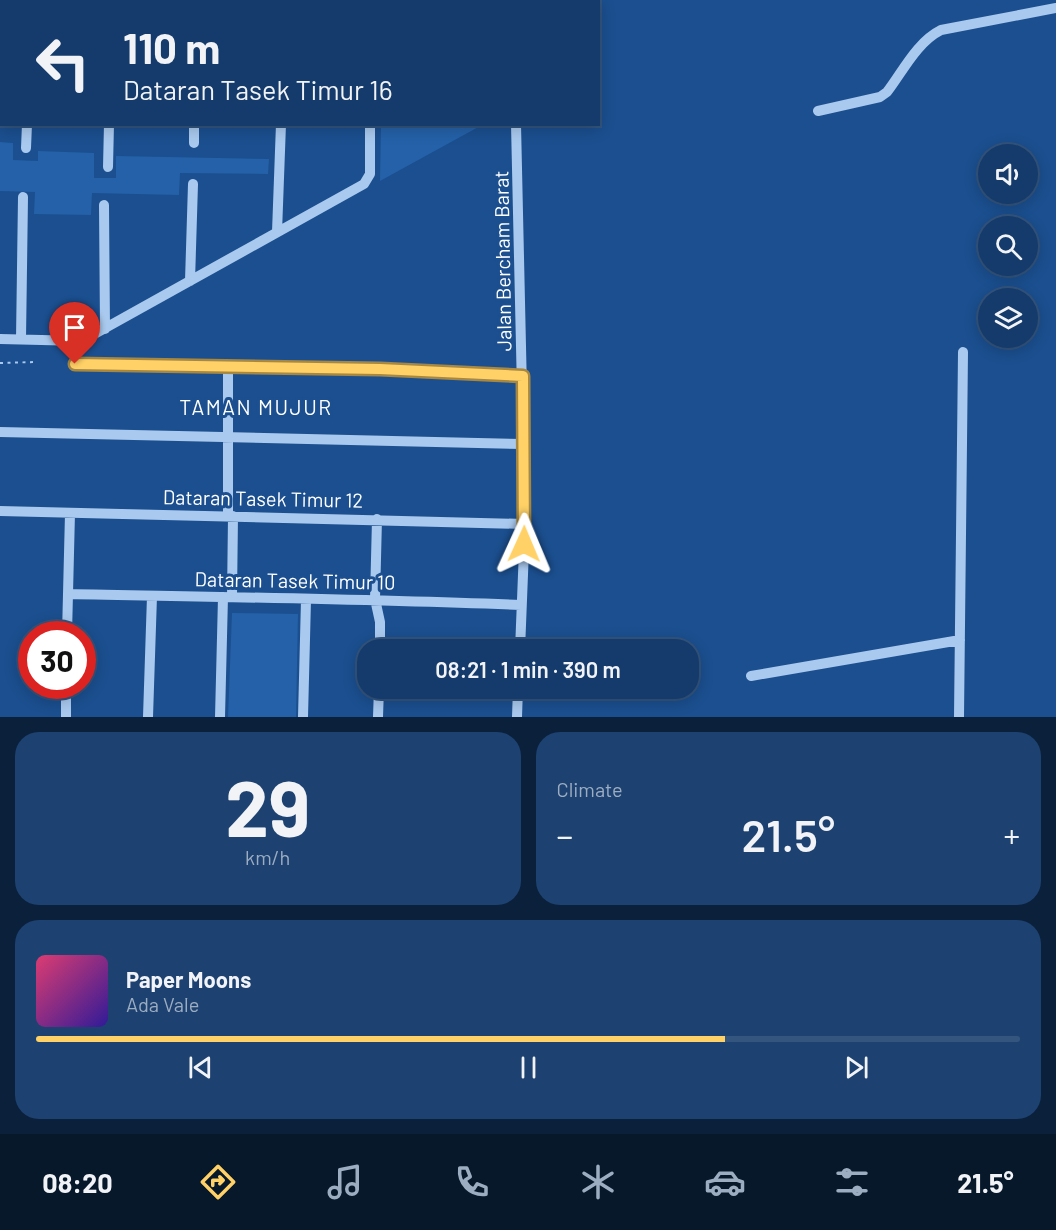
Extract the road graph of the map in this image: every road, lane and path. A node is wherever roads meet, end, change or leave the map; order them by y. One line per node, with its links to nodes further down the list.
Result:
1 (1056, 8): 2 (street)
2 (818, 111)
3 (27, 126): 10 (street)
4 (109, 126): 11 (street)
5 (194, 126): 9 (street)
6 (280, 126): 15 (street)
7 (370, 126): 15 (street)
8 (516, 126): 25 (street, Jalan Bercham Barat)
9 (194, 143)
10 (26, 148)
11 (108, 167)
12 (193, 184): 16 (street)
13 (23, 197): 19 (street)
14 (104, 205): 17 (street)
15 (277, 232): 16 (street)
16 (190, 281): 17 (street)
17 (105, 329): 19 (street)
18 (0, 339): 19 (street)
19 (21, 339)
20 (963, 352): 43 (street)
21 (36, 362): 22 (path)
22 (0, 363)
23 (75, 364): 24 (street)
24 (228, 366): 25 (street); 27 (street)
25 (523, 376): 28 (street, Jalan Bercham Barat)
26 (0, 432): 27 (street)
27 (229, 436): 28 (street); 31 (street)
28 (524, 444): 33 (street, Jalan Bercham Barat)
29 (0, 511): 30 (street, Dataran Tasek Timur 12)
30 (70, 513): 31 (street, Dataran Tasek Timur 12); 34 (street)
31 (230, 515): 32 (street, Dataran Tasek Timur 12); 36 (street)
32 (376, 519): 33 (street, Dataran Tasek Timur 12); 37 (street)
33 (525, 524): 39 (street, Jalan Bercham Barat)
34 (68, 594): 35 (street, Dataran Tasek Timur 10); 40 (street)
35 (152, 596): 36 (street, Dataran Tasek Timur 10); 49 (street)
36 (227, 597): 38 (street, Dataran Tasek Timur 10); 50 (street)
37 (375, 599): 38 (street, Dataran Tasek Timur 10); 39 (street, Dataran Tasek Timur 10); 41 (street)
38 (306, 600): 51 (street)
39 (521, 605): 42 (street, Jalan Bercham Barat)
40 (67, 621)
41 (380, 639)
42 (519, 639)
43 (960, 640): 44 (street); 54 (street)
44 (751, 676)
45 (66, 699): 48 (street)
46 (379, 699): 52 (street)
47 (518, 699): 53 (street)
48 (66, 717)
49 (148, 717)
50 (220, 717)
51 (303, 717)
52 (378, 717)
53 (517, 717)
54 (959, 717)

